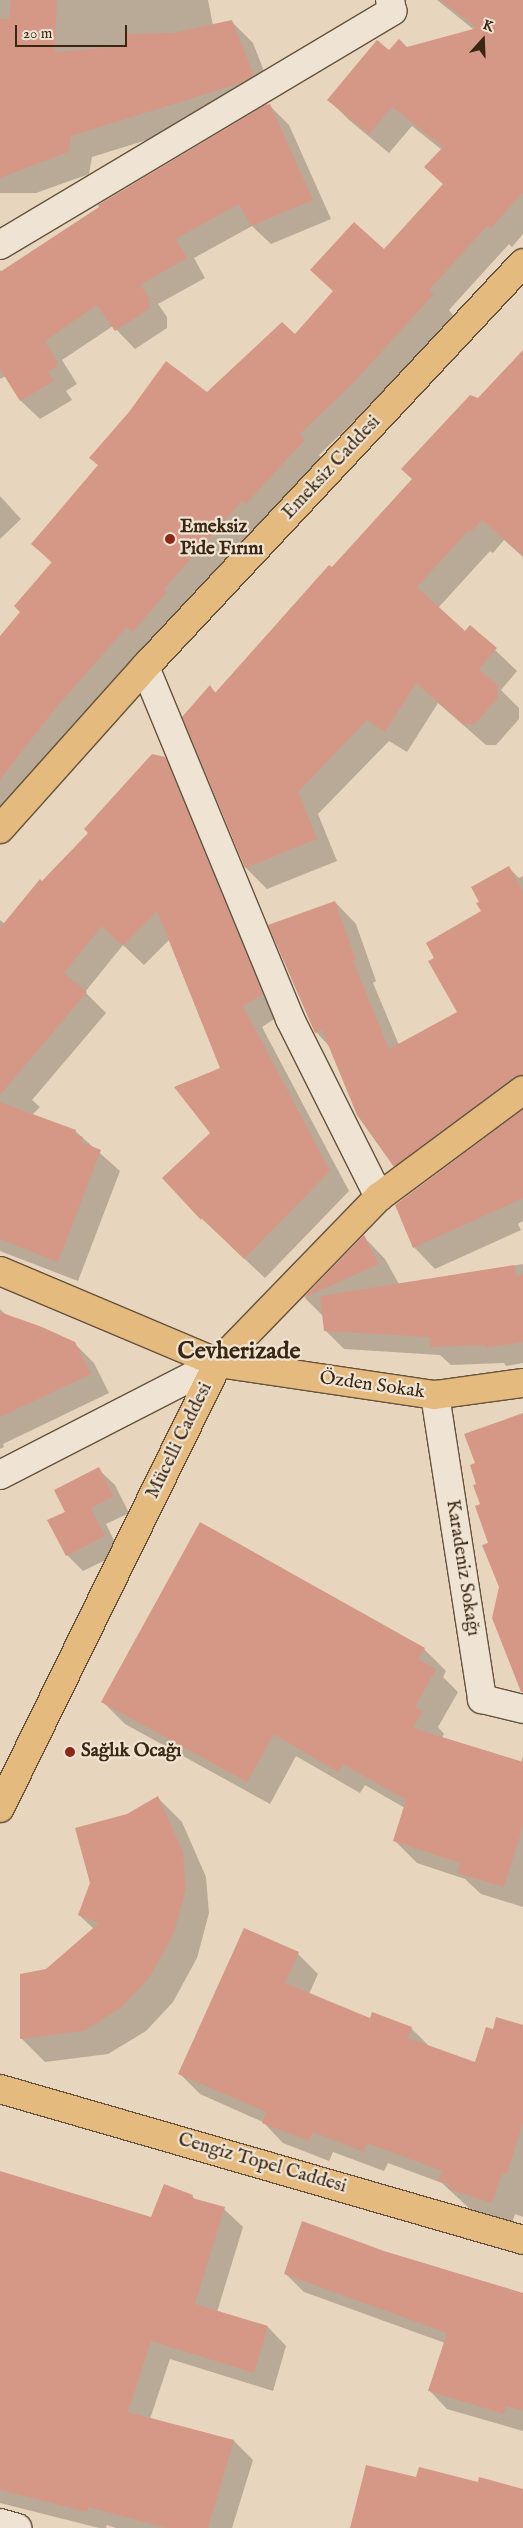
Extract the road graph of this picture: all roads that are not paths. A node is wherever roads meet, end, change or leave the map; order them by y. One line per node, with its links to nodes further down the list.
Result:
1 (390, 0): 2 (street)
2 (0, 245)
3 (523, 262): 4 (main road, Emeksiz Caddesi)
4 (145, 667): 5 (main road, Emeksiz Caddesi); 7 (street)
5 (0, 829)
6 (523, 1090): 7 (main road, Mücelli Caddesi)
7 (379, 1197): 9 (main road, Mücelli Caddesi)
8 (0, 1271): 9 (main road, Özden Sokak)
9 (218, 1363): 11 (main road, Özden Sokak); 12 (street); 14 (main road, Mücelli Caddesi)
10 (523, 1384): 11 (main road, Özden Sokak)
11 (435, 1395): 13 (street, Karadeniz Sokağı)
12 (0, 1475)
13 (523, 1709)
14 (0, 1808)
15 (0, 2089): 16 (main road, Cengiz Topel Caddesi)
16 (523, 2240)
17 (0, 2523): 18 (street)
18 (17, 2528)

